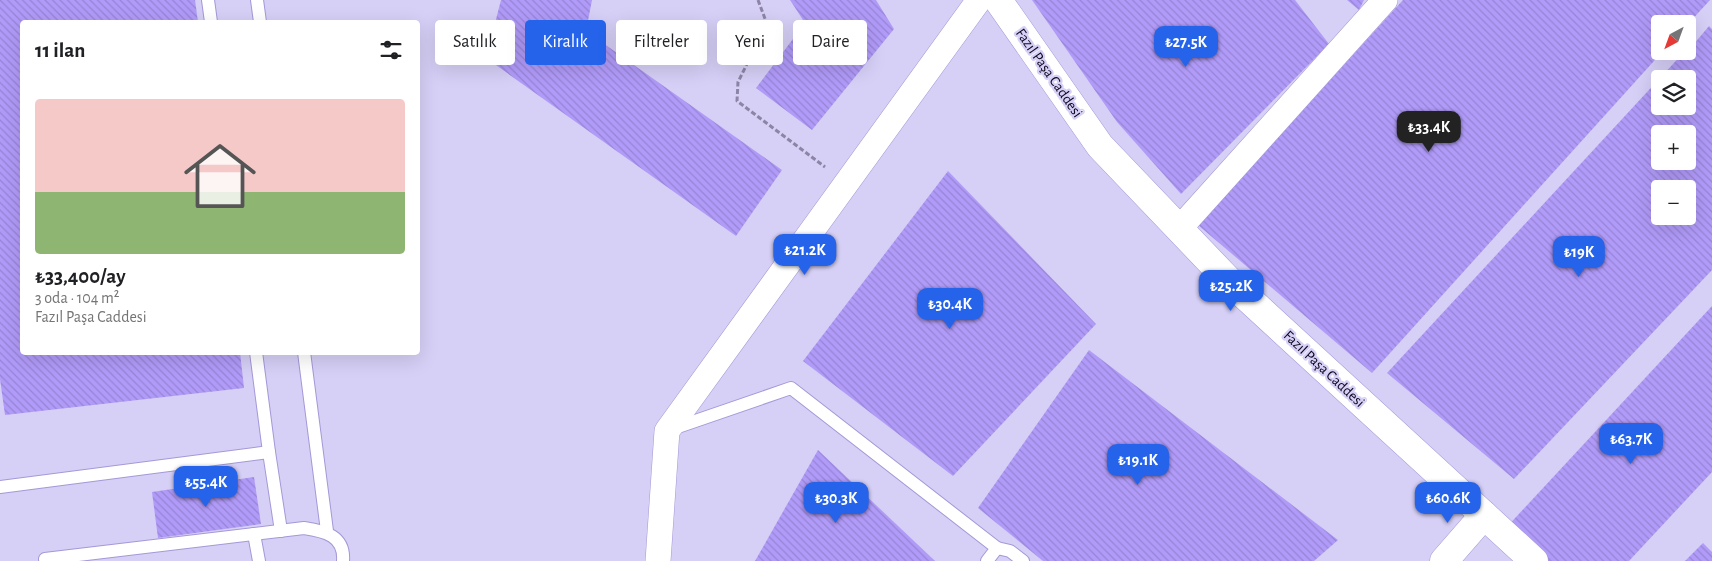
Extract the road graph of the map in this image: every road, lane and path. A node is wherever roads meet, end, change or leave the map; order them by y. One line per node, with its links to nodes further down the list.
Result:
1 (208, 0): 7 (lane)
2 (257, 0): 8 (lane)
3 (758, 0): 9 (path)
4 (979, 0): 9 (street)
5 (998, 0): 10 (street, Fazıl Paşa Caddesi)
6 (1385, 0): 10 (street)
7 (211, 20)
8 (260, 20)
9 (847, 184): 13 (street)
10 (1179, 229): 16 (street, Fazıl Paşa Caddesi)
11 (256, 355): 14 (lane)
12 (304, 355): 18 (lane)
13 (667, 431): 20 (lane); 24 (street)
14 (269, 452): 15 (lane); 17 (lane)
15 (0, 487)
16 (1484, 515): 27 (street); 28 (street, Fazıl Paşa Caddesi)
17 (281, 531): 18 (lane); 19 (lane)
18 (327, 531): 23 (lane)
19 (254, 534): 21 (lane); 22 (lane)
20 (997, 548): 25 (lane); 26 (lane)
21 (46, 559)
22 (259, 561)
23 (343, 561)
24 (658, 561)
25 (988, 561)
26 (1023, 561)
27 (1444, 561)
28 (1534, 561)

